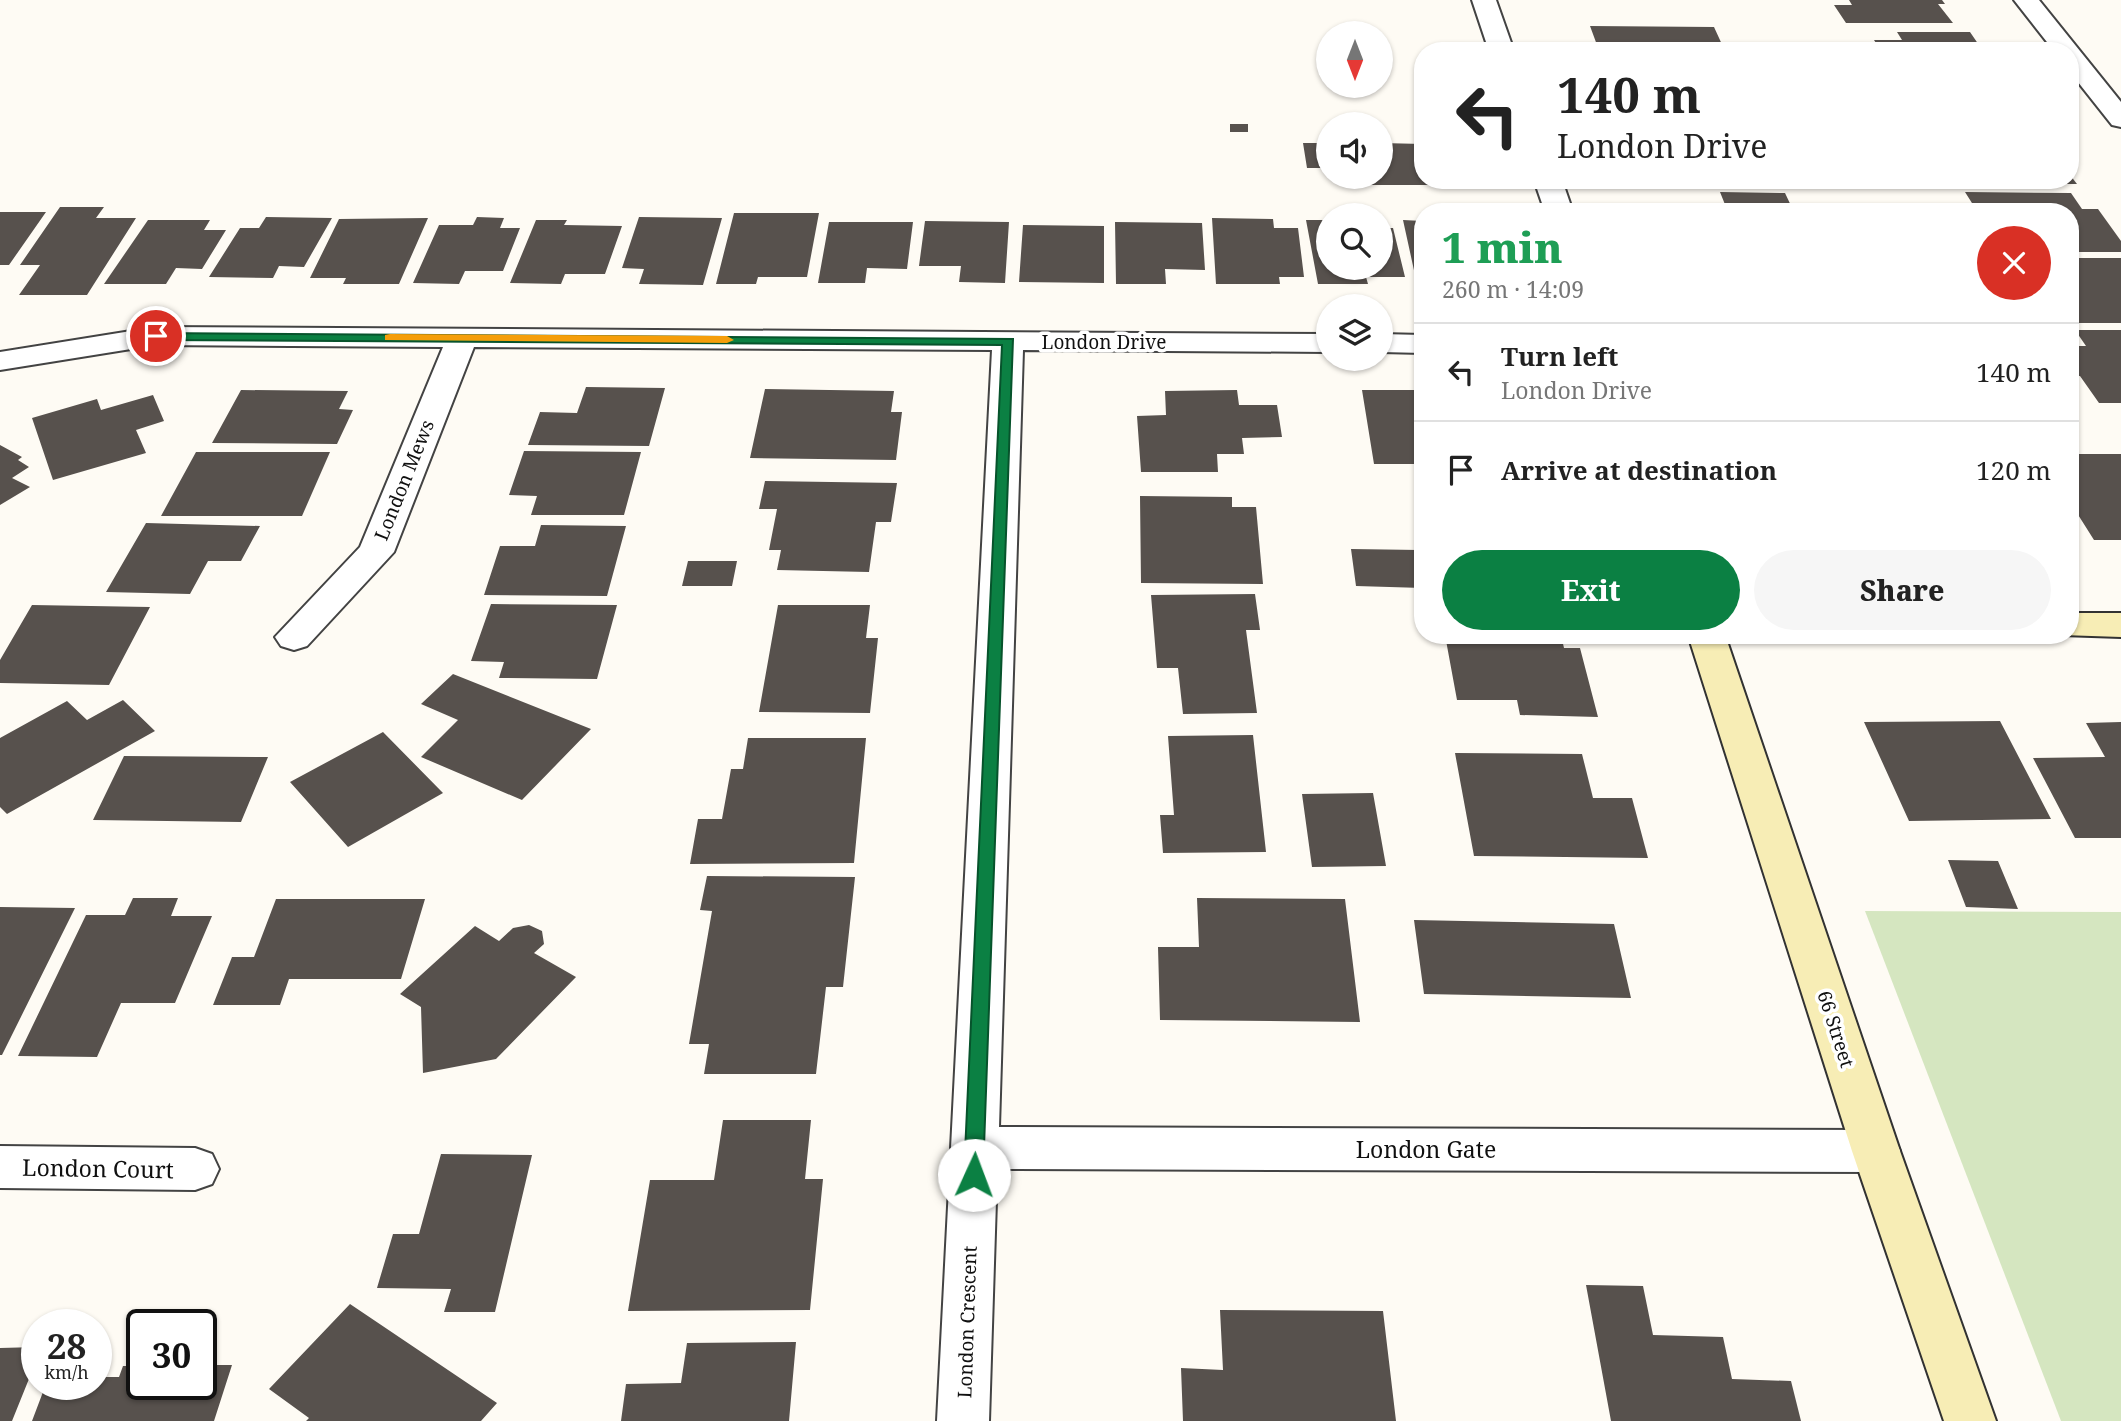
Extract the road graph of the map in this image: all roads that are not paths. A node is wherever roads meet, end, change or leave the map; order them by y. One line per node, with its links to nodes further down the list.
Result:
1 (1484, 0): 3 (street)
2 (2026, 0): 4 (street)
3 (1499, 42)
4 (2060, 42)
5 (2079, 66): 6 (street)
6 (2121, 119)
7 (462, 338): 8 (street, London Drive); 12 (street, London Drive); 15 (street, London Mews)
8 (1008, 341): 9 (street, London Drive); 17 (street, London Crescent)
9 (1316, 343)
10 (1393, 344): 11 (street)
11 (1414, 344)
12 (0, 361)
13 (2079, 625): 14 (street)
14 (2121, 625)
15 (295, 637)
16 (1709, 644): 18 (street, 66 Street)
17 (975, 1148): 18 (street, London Gate); 21 (street, London Crescent)
18 (1877, 1151): 22 (street, 66 Street)
19 (0, 1167): 20 (street, London Court)
20 (195, 1169)
21 (963, 1421)
22 (1970, 1421)

